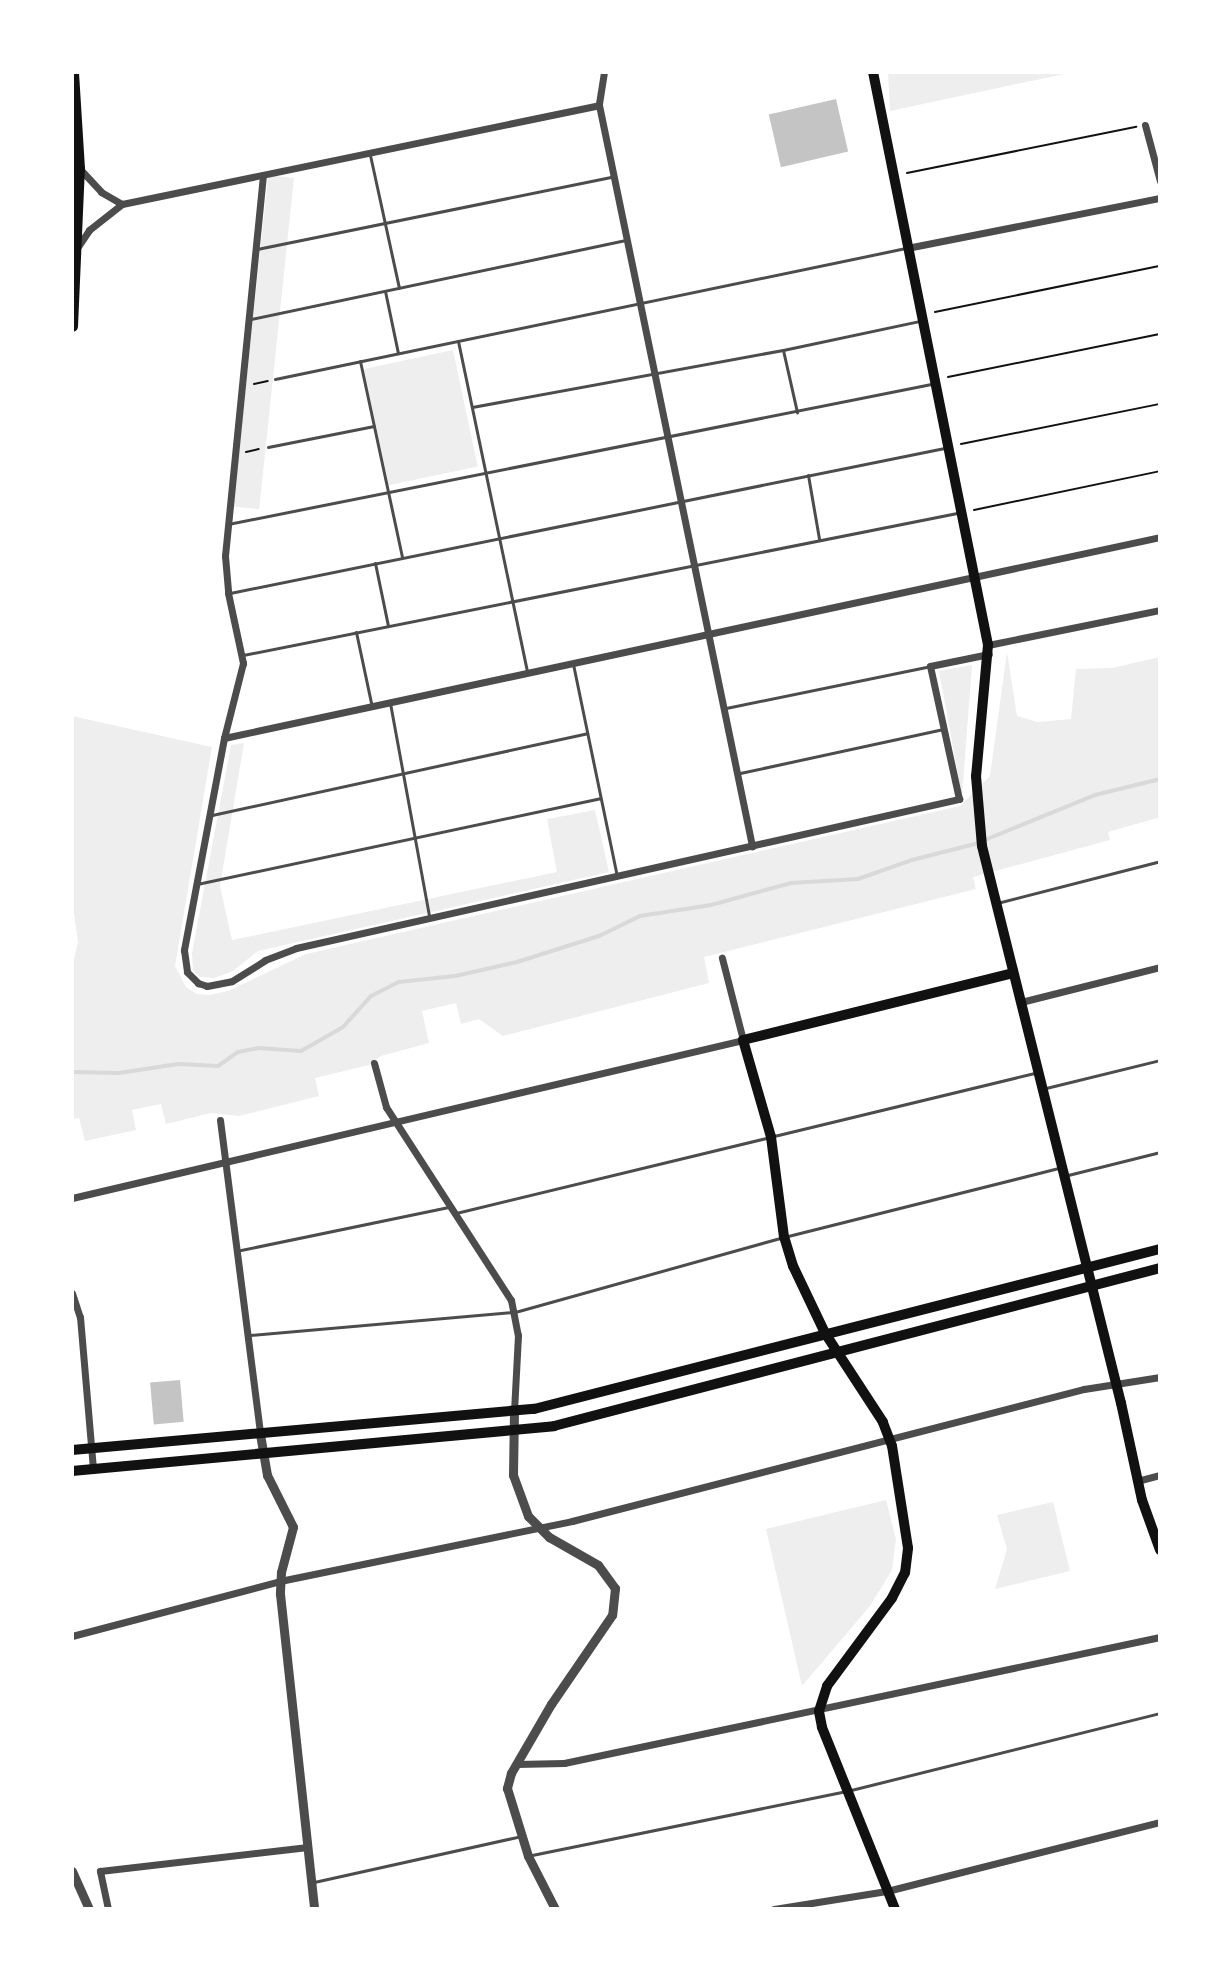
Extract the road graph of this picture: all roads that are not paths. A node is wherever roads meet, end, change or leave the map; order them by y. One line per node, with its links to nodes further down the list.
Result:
1 (73, 72): 7 (main road)
2 (604, 72): 4 (street)
3 (873, 73): 15 (main road)
4 (599, 105): 6 (street); 9 (street)
5 (1145, 125): 10 (street)
6 (369, 153): 8 (street); 13 (lane)
7 (79, 168): 12 (street); 17 (main road)
8 (263, 175): 12 (street); 16 (street)
9 (614, 176): 13 (lane); 14 (street)
10 (1160, 181)
11 (1160, 198): 15 (street)
12 (122, 204): 17 (street)
13 (384, 223): 16 (lane); 18 (lane)
14 (627, 240): 18 (lane); 20 (street)
15 (907, 248): 20 (lane); 22 (main road)
16 (256, 249): 21 (street)
17 (76, 250): 23 (main road)
18 (399, 288): 19 (lane)
19 (385, 291): 21 (lane); 26 (lane)
20 (640, 303): 24 (lane); 28 (street)
21 (248, 320): 42 (street)
22 (922, 320): 25 (lane); 30 (main road)
23 (72, 326)
24 (458, 341): 26 (lane); 31 (lane)
25 (783, 350): 28 (lane); 32 (lane)
26 (398, 353): 27 (lane)
27 (360, 361): 29 (lane); 33 (lane)
28 (655, 373): 31 (lane); 34 (street)
29 (275, 379)
30 (935, 383): 32 (lane); 36 (main road)
31 (472, 407): 37 (lane)
32 (797, 412): 34 (lane)
33 (374, 426): 35 (lane); 39 (lane)
34 (668, 438): 37 (lane); 40 (street)
35 (268, 447)
36 (948, 447): 38 (lane); 41 (main road)
37 (485, 472): 39 (lane); 44 (lane)
38 (808, 475): 40 (lane); 45 (lane)
39 (388, 491): 42 (lane); 46 (lane)
40 (681, 501): 44 (lane); 48 (street)
41 (961, 512): 45 (lane); 49 (main road)
42 (228, 524): 50 (street)
43 (1160, 537): 49 (street)
44 (499, 538): 46 (lane); 51 (lane)
45 (820, 540): 48 (lane)
46 (402, 558): 47 (lane)
47 (375, 563): 50 (lane); 53 (lane)
48 (694, 565): 51 (lane); 55 (street)
49 (974, 579): 55 (street); 56 (main road)
50 (228, 593): 57 (street)
51 (512, 601): 53 (lane); 60 (lane)
52 (1160, 610): 56 (street)
53 (388, 626): 54 (lane)
54 (356, 632): 57 (lane); 62 (lane)
55 (709, 636): 58 (street); 63 (street)
56 (988, 650): 59 (street); 76 (main road)
57 (243, 655): 66 (street)
58 (573, 664): 60 (street); 65 (lane)
59 (930, 666): 63 (lane); 64 (street)
60 (527, 674): 61 (street)
61 (390, 703): 62 (street); 67 (lane)
62 (372, 707): 66 (street)
63 (723, 708): 68 (street)
64 (943, 729): 68 (lane); 72 (street)
65 (587, 733): 67 (lane); 69 (lane)
66 (224, 738): 70 (street)
67 (403, 773): 70 (lane); 71 (lane)
68 (737, 773): 72 (street)
69 (600, 798): 71 (lane); 74 (lane)
70 (210, 816): 75 (street)
71 (415, 838): 75 (lane); 77 (lane)
72 (752, 846): 74 (street)
73 (1160, 861): 76 (lane)
74 (617, 876): 77 (street)
75 (197, 884): 77 (street)
76 (996, 903): 80 (main road)
77 (430, 918)
78 (722, 958): 82 (street)
79 (1160, 967): 81 (street)
80 (1013, 973): 81 (main road); 82 (main road)
81 (1021, 1002): 85 (main road)
82 (743, 1040): 88 (street); 89 (main road)
83 (1160, 1060): 86 (lane)
84 (374, 1063): 88 (street)
85 (1038, 1072): 86 (main road); 89 (lane)
86 (1043, 1089): 92 (main road)
87 (220, 1120): 91 (street)
88 (397, 1123): 91 (street); 94 (street)
89 (771, 1137): 94 (lane); 95 (main road)
90 (1160, 1152): 92 (lane)
91 (227, 1161): 93 (street); 97 (street)
92 (1063, 1172): 95 (lane); 98 (main road)
93 (72, 1198)
94 (454, 1210): 97 (lane); 102 (street)
95 (784, 1237): 102 (lane); 103 (main road)
96 (1160, 1249): 98 (main road)
97 (236, 1251): 104 (street)
98 (1087, 1267): 100 (main road); 103 (main road)
99 (1160, 1268): 100 (main road)
100 (1091, 1285): 105 (main road); 109 (main road)
101 (72, 1293): 106 (street)
102 (515, 1312): 104 (lane); 110 (street)
103 (825, 1333): 105 (main road); 110 (main road)
104 (245, 1335): 112 (street)
105 (835, 1352): 111 (main road); 113 (main road)
106 (83, 1355): 107 (street); 114 (street)
107 (72, 1356)
108 (1160, 1377): 109 (street)
109 (1117, 1385): 113 (street); 120 (main road)
110 (514, 1411): 111 (street); 112 (main road)
111 (512, 1431): 116 (main road); 121 (street)
112 (260, 1434): 114 (main road); 116 (street)
113 (890, 1439): 121 (street); 126 (main road)
114 (91, 1449): 115 (main road); 117 (street)
115 (72, 1450)
116 (263, 1453): 117 (main road); 123 (street)
117 (93, 1469): 118 (main road)
118 (72, 1471)
119 (1160, 1475): 120 (street)
120 (1137, 1481): 122 (main road)
121 (539, 1529): 123 (street); 128 (street)
122 (1160, 1550)
123 (280, 1581): 124 (street); 132 (street)
124 (72, 1636)
125 (1160, 1637): 126 (street)
126 (819, 1711): 128 (street); 129 (main road)
127 (1160, 1713): 129 (lane)
128 (516, 1764): 131 (street)
129 (847, 1791): 133 (lane); 136 (main road)
130 (1160, 1822): 136 (street)
131 (521, 1836): 133 (street); 135 (lane)
132 (306, 1847): 135 (street); 138 (street)
133 (528, 1856): 140 (street)
134 (72, 1871): 137 (street)
135 (310, 1883): 139 (street)
136 (887, 1891): 141 (street); 142 (main road)
137 (89, 1909)
138 (108, 1909)
139 (314, 1909)
140 (555, 1909)
141 (774, 1909)
142 (895, 1909)

